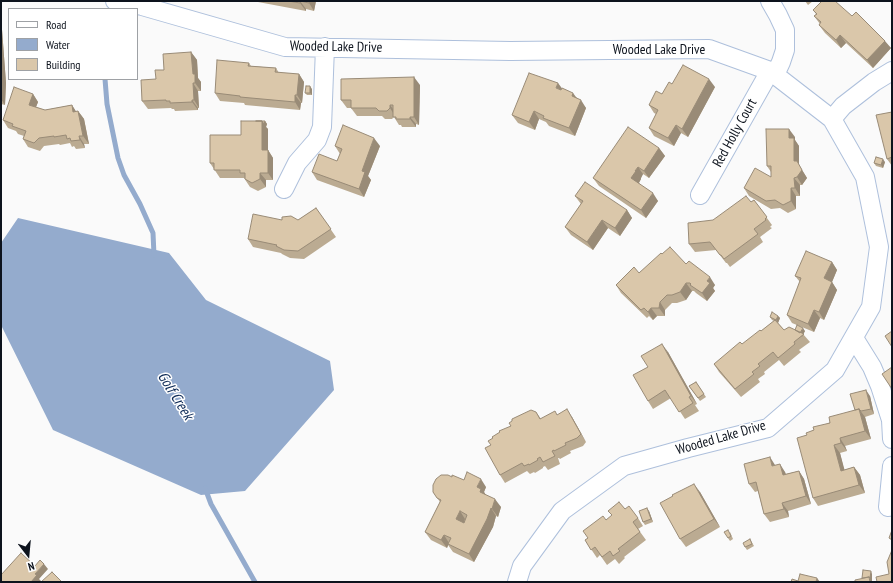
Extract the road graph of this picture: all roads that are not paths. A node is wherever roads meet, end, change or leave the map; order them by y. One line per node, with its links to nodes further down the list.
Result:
1 (115, 1): 3 (street, Wooded Lake Drive)
2 (770, 1): 5 (street, Red Holly Court)
3 (325, 47): 5 (street, Wooded Lake Drive); 7 (street)
4 (892, 71): 6 (street)
5 (772, 73): 6 (street, Wooded Lake Drive); 8 (street, Red Holly Court)
6 (832, 119): 9 (street, Wooded Lake Drive)
7 (284, 189)
8 (700, 195)
9 (854, 338): 10 (street); 13 (street, Wooded Lake Drive)
10 (892, 439)
11 (892, 466): 12 (street)
12 (888, 507)
13 (517, 582)

